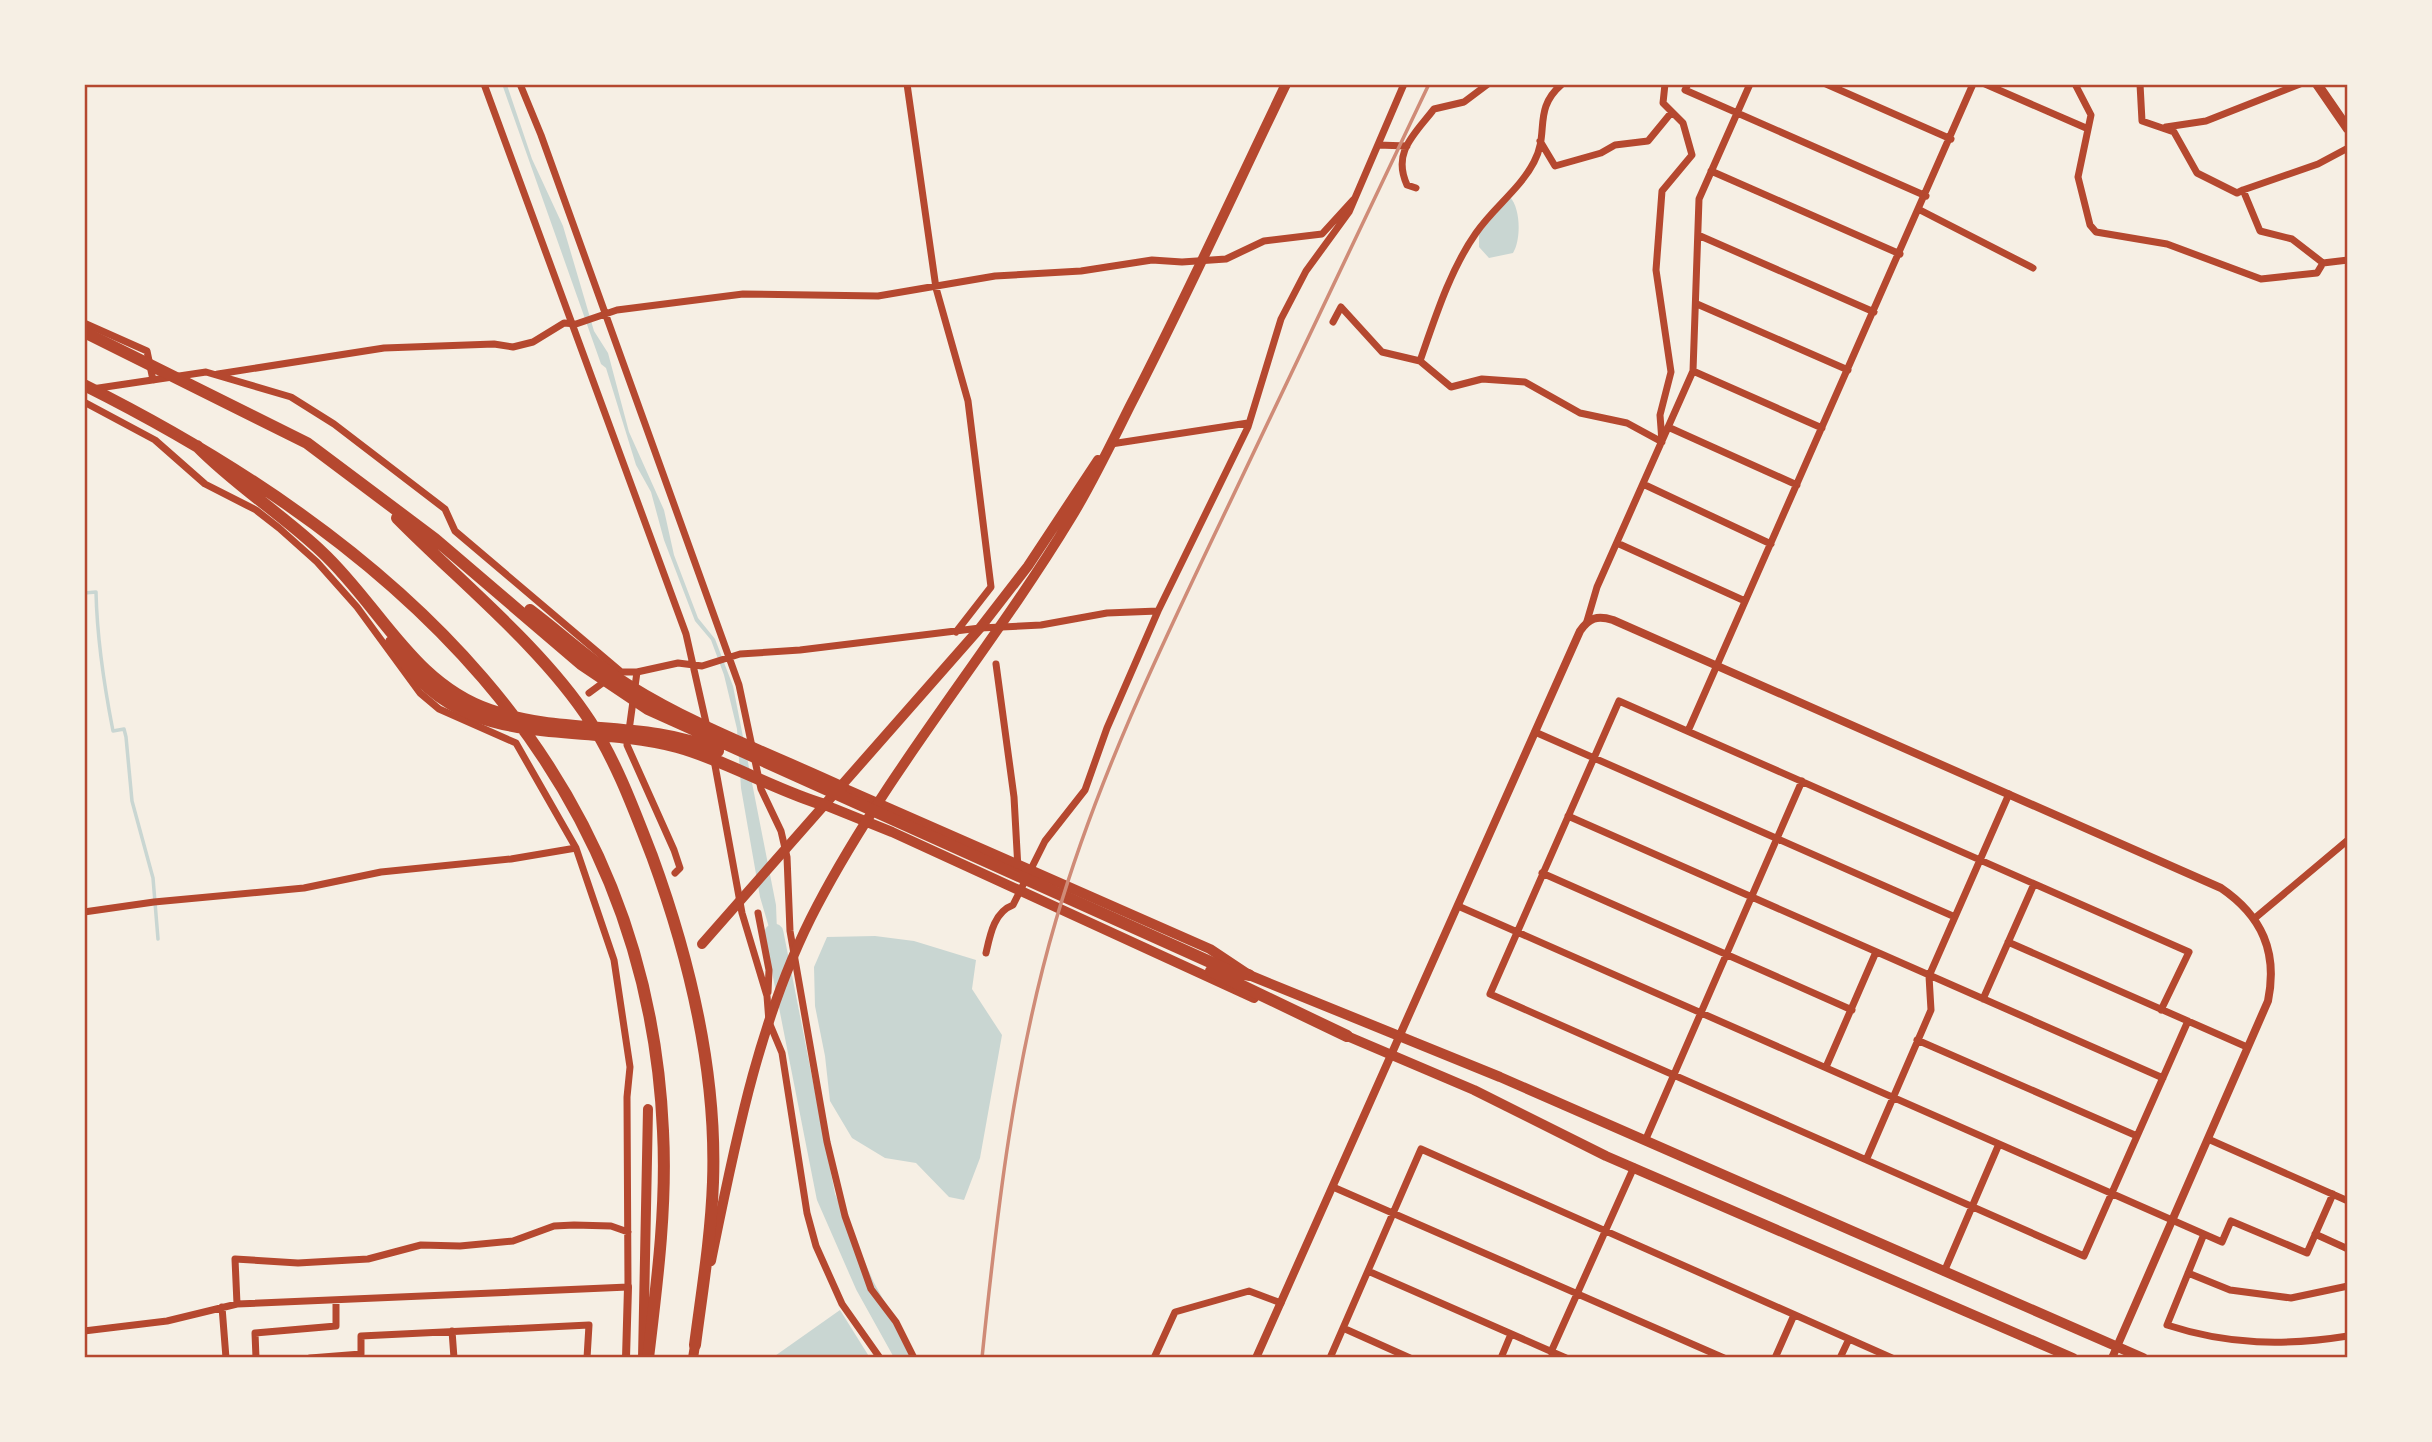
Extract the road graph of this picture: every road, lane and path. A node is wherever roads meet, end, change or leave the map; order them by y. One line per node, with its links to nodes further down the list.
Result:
1 (484, 84): 46 (street)
2 (520, 84): 43 (street)
3 (907, 84): 40 (street)
4 (1286, 84): 37 (main road)
5 (1404, 84): 25 (street)
6 (1488, 84): 26 (street)
7 (1562, 84): 24 (street)
8 (1665, 84): 18 (street)
9 (1688, 84): 19 (street)
10 (1750, 84): 19 (street)
11 (1826, 84): 23 (street)
12 (1973, 84): 23 (street)
13 (1985, 84): 21 (street)
14 (2075, 84): 21 (street)
15 (2140, 84): 20 (street)
16 (2300, 84): 20 (street)
17 (2317, 84): 22 (main road)
18 (1671, 113): 24 (street); 58 (street)
19 (1737, 113): 28 (street); 31 (street)
20 (2166, 127): 30 (street)
21 (2086, 128): 38 (street)
22 (2348, 129)
23 (1951, 139): 31 (street)
24 (1540, 140): 48 (street)
25 (1378, 145): 26 (street); 32 (street)
26 (1407, 146): 29 (street)
27 (2348, 148): 30 (street)
28 (1711, 171): 34 (street); 35 (street)
29 (1416, 188)
30 (2243, 190): 38 (street)
31 (1926, 196): 33 (street)
32 (1353, 200): 37 (street); 55 (street)
33 (1920, 210): 35 (street); 39 (street)
34 (1698, 235): 41 (street); 42 (street)
35 (1900, 254): 42 (street)
36 (2348, 260): 38 (street)
37 (1201, 261): 40 (street); 59 (main road)
38 (2323, 263)
39 (2033, 268)
40 (936, 288): 43 (street); 73 (street)
41 (1697, 304): 49 (street); 50 (street)
42 (1874, 312): 49 (street)
43 (603, 314): 46 (street); 74 (street)
44 (1333, 322): 48 (street)
45 (84, 323): 52 (street)
46 (575, 324): 51 (street); 76 (street)
47 (84, 332): 62 (highway)
48 (1420, 361): 58 (street)
49 (1848, 370): 57 (street)
50 (1693, 371): 56 (street); 57 (street)
51 (218, 374): 52 (street); 78 (street)
52 (153, 380): 53 (street)
53 (84, 388): 60 (highway)
54 (84, 402): 93 (street)
55 (1248, 423): 59 (street); 69 (street)
56 (1668, 427): 58 (street); 63 (street)
57 (1822, 428): 63 (street)
58 (1661, 442): 61 (street)
59 (1111, 444): 71 (main road); 72 (main road)
60 (197, 446): 68 (highway); 174 (highway)
61 (1643, 484): 64 (street); 65 (street)
62 (365, 485): 66 (highway); 165 (highway)
63 (1797, 485): 65 (street)
64 (1616, 543): 67 (street); 70 (street)
65 (1771, 544): 67 (street)
66 (464, 563): 85 (highway); 101 (highway)
67 (1745, 601): 77 (street)
68 (376, 610): 87 (highway); 101 (highway)
69 (1158, 611): 71 (street); 97 (street)
70 (1587, 621): 77 (street); 82 (street)
71 (1000, 626): 72 (street); 88 (main road)
72 (980, 628): 73 (street); 85 (main road)
73 (956, 632): 74 (street)
74 (728, 658): 76 (street); 176 (street)
75 (996, 664): 97 (street)
76 (693, 666): 79 (street); 114 (street)
77 (1717, 666): 81 (street); 86 (street)
78 (620, 671): 79 (street); 80 (street)
79 (637, 672): 95 (street)
80 (589, 693)
81 (1688, 731): 83 (street); 84 (street)
82 (1535, 732): 83 (street); 100 (street)
83 (1593, 758): 89 (street); 91 (street)
84 (1802, 781): 91 (street); 94 (street)
85 (841, 787): 87 (main road); 88 (main road)
86 (2009, 794): 94 (street); 105 (street)
87 (825, 805): 90 (main road); 108 (main road)
88 (876, 805): 90 (main road); 101 (main road)
89 (1568, 816): 96 (street); 99 (street)
90 (866, 822): 101 (main road); 165 (main road)
91 (1777, 839): 99 (street); 104 (street)
92 (2348, 840): 105 (street)
93 (576, 848): 102 (street); 144 (street)
94 (1980, 860): 98 (street); 104 (street)
95 (675, 873)
96 (1542, 873): 106 (street); 111 (street)
97 (1024, 882): 110 (street)
98 (2034, 884): 107 (street); 117 (street)
99 (1751, 898): 109 (street); 111 (street)
100 (1458, 906): 106 (street); 121 (street)
101 (1087, 909): 112 (highway); 120 (highway)
102 (84, 912)
103 (758, 913): 114 (street)
104 (1955, 918): 113 (street)
105 (2255, 918): 123 (street)
106 (1517, 931): 118 (street); 126 (street)
107 (2008, 942): 115 (street); 117 (street)
108 (702, 944)
109 (1876, 952): 113 (street); 116 (street)
110 (986, 953)
111 (1727, 955): 116 (street); 118 (street)
112 (1249, 975): 121 (main road)
113 (1929, 976): 115 (street); 122 (street)
114 (767, 996): 175 (street)
115 (1983, 999): 127 (street)
116 (1852, 1010): 125 (street)
117 (2161, 1010): 119 (street)
118 (1701, 1013): 125 (street); 126 (street)
119 (2188, 1021): 123 (street); 127 (street)
120 (1347, 1036): 124 (main road)
121 (1401, 1038): 124 (street); 132 (main road)
122 (1917, 1040): 128 (street); 130 (street)
123 (2248, 1048): 131 (street)
124 (1393, 1056): 135 (main road); 136 (street)
125 (1826, 1067): 128 (street)
126 (1674, 1075): 132 (street); 134 (street)
127 (2163, 1078): 130 (street)
128 (1892, 1097): 133 (street); 134 (street)
129 (648, 1109): 174 (main road)
130 (2137, 1136): 137 (street)
131 (2208, 1139): 138 (street); 142 (street)
132 (1645, 1141): 149 (main road)
133 (1999, 1144): 137 (street); 140 (street)
134 (1867, 1158): 140 (street)
135 (1634, 1167): 143 (street); 187 (main road)
136 (1333, 1187): 141 (street); 155 (street)
137 (2112, 1194): 140 (street); 142 (street)
138 (2333, 1194): 139 (street); 146 (street)
139 (2348, 1201)
140 (1972, 1207): 149 (street)
141 (1393, 1214): 143 (street); 148 (street); 153 (street)
142 (2172, 1220): 145 (street); 167 (street)
143 (1604, 1231): 153 (street); 158 (street)
144 (628, 1232): 152 (street); 156 (street)
145 (2204, 1234): 146 (street); 150 (street)
146 (2315, 1234): 147 (street)
147 (2348, 1249)
148 (1368, 1271): 159 (street); 162 (street)
149 (1944, 1272): 167 (main road)
150 (2188, 1273): 151 (street); 163 (street)
151 (2348, 1286)
152 (628, 1287): 154 (street); 173 (street)
153 (1577, 1293): 166 (street); 183 (street)
154 (336, 1301): 156 (street); 169 (street)
155 (1281, 1303): 177 (street); 178 (street)
156 (237, 1304): 157 (street)
157 (222, 1307): 160 (street); 168 (street)
158 (1794, 1315): 164 (street); 184 (street)
159 (1343, 1328): 179 (street); 180 (street)
160 (84, 1331)
161 (452, 1331): 170 (street); 171 (street); 172 (street)
162 (1511, 1334): 166 (street); 181 (street)
163 (2348, 1336)
164 (1849, 1339): 185 (street); 186 (street)
165 (694, 1352)
166 (1551, 1352): 182 (street)
167 (2114, 1353): 188 (main road)
168 (226, 1358)
169 (256, 1358)
170 (310, 1358)
171 (454, 1358)
172 (587, 1358)
173 (626, 1358)
174 (645, 1358)
175 (880, 1358)
176 (914, 1358)
177 (1154, 1358)
178 (1256, 1358)
179 (1330, 1358)
180 (1410, 1358)
181 (1501, 1358)
182 (1566, 1358)
183 (1724, 1358)
184 (1775, 1358)
185 (1840, 1358)
186 (1892, 1358)
187 (2073, 1358)
188 (2143, 1358)

